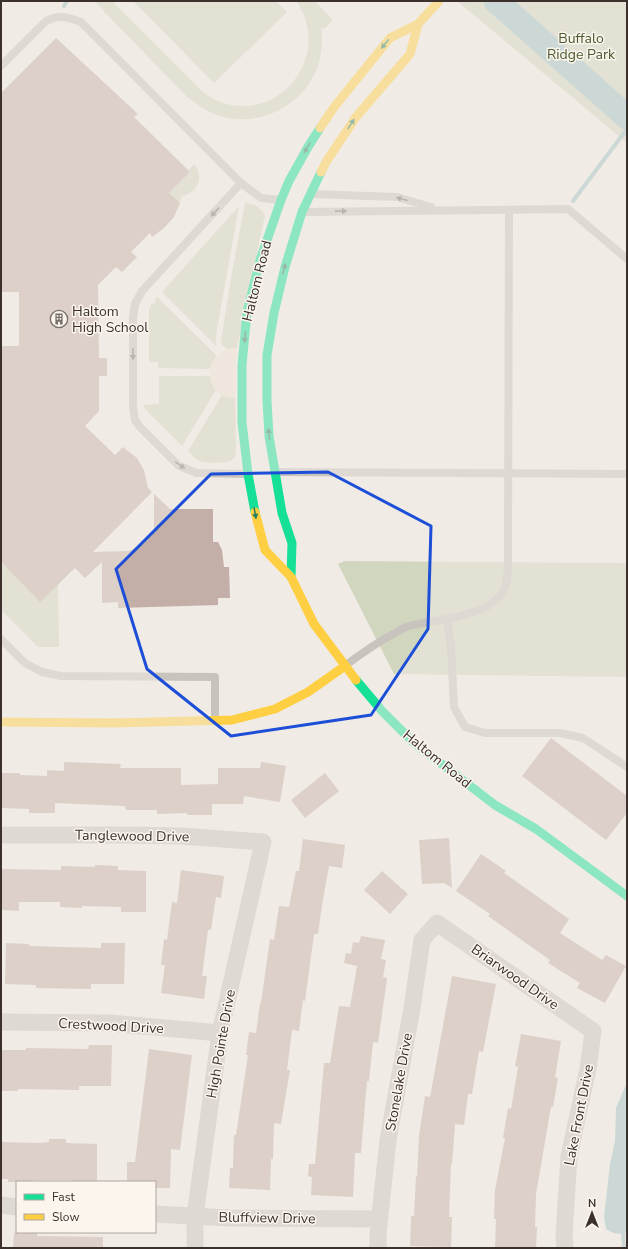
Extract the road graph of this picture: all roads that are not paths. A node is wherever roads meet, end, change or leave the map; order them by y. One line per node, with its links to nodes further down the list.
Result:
1 (439, 1): 2 (main road, Haltom Road)
2 (418, 24): 5 (main road, Haltom Road, one-way to 2); 6 (main road, Haltom Road, one-way to 6)
3 (1, 66): 4 (lane)
4 (241, 183): 6 (lane); 12 (lane, one-way to 12)
5 (311, 194): 6 (main road); 7 (lane, one-way to 5); 9 (main road, Haltom Road)
6 (289, 201): 9 (main road); 12 (main road, Haltom Road, one-way to 12)
7 (440, 210): 8 (lane); 9 (lane, one-way to 7)
8 (509, 210): 10 (lane); 13 (lane)
9 (302, 212): 11 (main road, Haltom Road, one-way to 9)
10 (627, 259)
11 (272, 473): 13 (lane); 15 (main road, Haltom Road)
12 (252, 474): 15 (main road, Haltom Road, one-way to 15)
13 (508, 474): 14 (lane); 16 (lane)
14 (627, 474)
15 (291, 577): 18 (main road, Haltom Road)
16 (447, 619): 18 (lane); 21 (lane)
17 (1, 639): 19 (lane)
18 (344, 666): 19 (main road); 24 (main road, Haltom Road)
19 (215, 720): 20 (main road)
20 (1, 722)
21 (627, 766)
22 (1, 835): 23 (street, Tanglewood Drive)
23 (263, 842): 28 (street, High Pointe Drive)
24 (627, 896)
25 (437, 923): 27 (street, Briarwood Drive); 33 (street, Stonelake Drive)
26 (1, 1022): 28 (street, Crestwood Drive)
27 (593, 1031): 36 (street, Lake Front Drive)
28 (220, 1033): 32 (street, High Pointe Drive)
29 (1, 1205): 30 (street)
30 (16, 1207)
31 (156, 1214): 32 (street, Bluffview Drive)
32 (195, 1216): 33 (street, Bluffview Drive); 34 (street, High Pointe Drive)
33 (379, 1219): 35 (street, Stonelake Drive)
34 (194, 1248)
35 (378, 1248)
36 (565, 1248)

